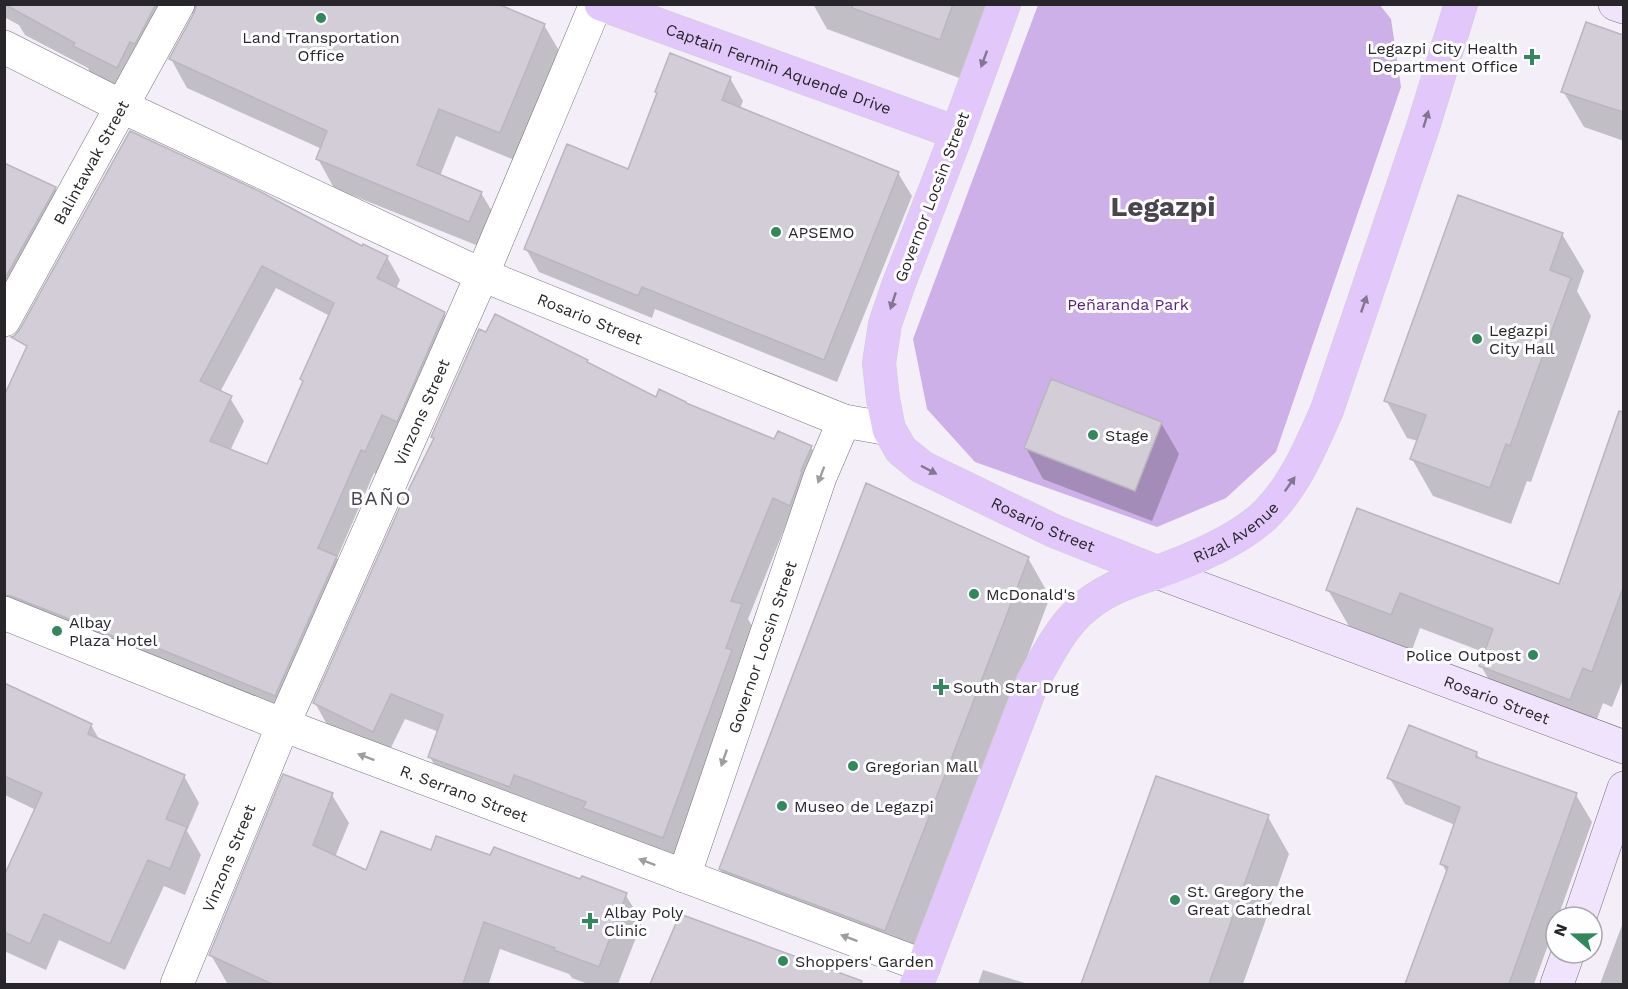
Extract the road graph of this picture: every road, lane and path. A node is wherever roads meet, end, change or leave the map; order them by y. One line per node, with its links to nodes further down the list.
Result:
1 (178, 4): 9 (street, Balintawak Street)
2 (596, 4): 11 (street, Vinzons Street)
3 (601, 4): 10 (main road, Captain Fermin Aquende Drive)
4 (1004, 4): 10 (main road, Governor Locsin Street, one-way to 10)
5 (1461, 4): 15 (main road, Rizal Avenue, one-way to 5)
6 (1615, 4): 7 (street)
7 (1623, 7)
8 (4, 47): 9 (street, Rosario Street)
9 (123, 107): 11 (street, Rosario Street); 12 (street, Balintawak Street)
10 (957, 133): 14 (main road, Governor Locsin Street, one-way to 14)
11 (482, 275): 13 (street, Rosario Street); 17 (street, Vinzons Street)
12 (4, 320)
13 (844, 421): 14 (street, Rosario Street); 20 (street, Governor Locsin Street, one-way to 20)
14 (889, 429): 15 (main road, Rosario Street, one-way to 15)
15 (1157, 572): 18 (street, Rosario Street); 23 (main road, Rizal Avenue)
16 (4, 613): 17 (street, R. Serrano Street)
17 (283, 725): 20 (street, R. Serrano Street, one-way to 17); 24 (street, Vinzons Street)
18 (1623, 747)
19 (1623, 788): 21 (street)
20 (684, 876): 23 (street, R. Serrano Street, one-way to 20)
21 (1584, 905)
22 (1564, 965): 25 (street)
23 (921, 975)
24 (182, 983)
25 (1557, 984)

